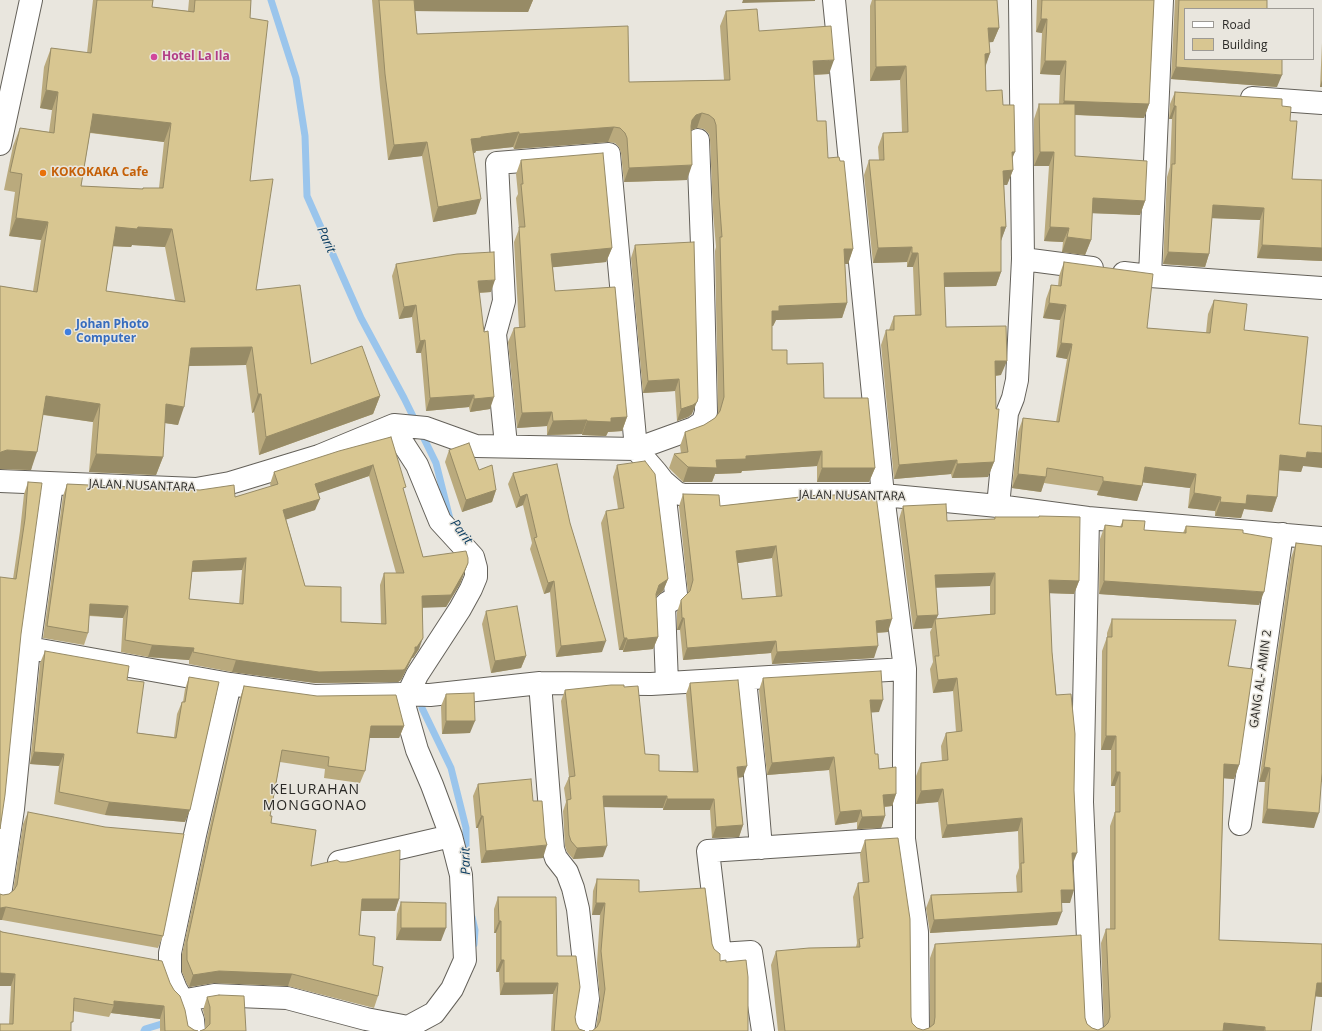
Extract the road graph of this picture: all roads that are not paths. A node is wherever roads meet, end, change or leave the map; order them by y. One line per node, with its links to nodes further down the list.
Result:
1 (31, 0): 10 (main road)
2 (834, 0): 20 (main road)
3 (1020, 0): 11 (main road)
4 (1162, 0): 5 (main road)
5 (1158, 91): 6 (main road); 12 (main road)
6 (1181, 93)
7 (1236, 97): 8 (main road)
8 (1322, 103)
9 (698, 140): 16 (main road)
10 (0, 144)
11 (1023, 259): 12 (main road); 21 (main road)
12 (1150, 276): 13 (main road)
13 (1322, 288)
14 (392, 426): 15 (main road); 19 (main road, JALAN NUSANTARA); 31 (main road)
15 (506, 445): 16 (main road); 16 (main road)
16 (636, 449): 18 (main road, JALAN NUSANTARA)
17 (0, 481): 19 (main road, JALAN NUSANTARA)
18 (663, 481): 20 (main road, JALAN NUSANTARA); 30 (main road)
19 (52, 484): 25 (main road)
20 (883, 495): 21 (main road, JALAN NUSANTARA); 26 (main road)
21 (998, 506): 22 (main road, JALAN NUSANTARA)
22 (1088, 518): 23 (main road, JALAN NUSANTARA); 42 (main road)
23 (1282, 534): 24 (main road, JALAN NUSANTARA); 34 (main road, GANG AL- AMIN 2)
24 (1322, 538)
25 (29, 648): 29 (main road); 32 (main road)
26 (905, 669): 27 (main road); 38 (main road)
27 (745, 680): 30 (main road); 39 (main road)
28 (540, 682): 30 (main road); 31 (main road); 50 (main road)
29 (230, 684): 31 (main road); 36 (main road)
30 (667, 684)
31 (412, 694): 37 (main road)
32 (13, 809): 33 (main road); 41 (main road)
33 (36, 814)
34 (1240, 824)
35 (172, 833): 36 (main road)
36 (195, 835): 47 (main road)
37 (451, 836): 40 (main road); 48 (main road)
38 (904, 839): 39 (main road); 45 (main road)
39 (761, 848): 51 (main road)
40 (339, 862)
41 (0, 895)
42 (1088, 936): 43 (main road); 53 (main road)
43 (1065, 937)
44 (940, 944): 45 (main road)
45 (917, 946): 52 (main road)
46 (147, 959): 47 (main road)
47 (170, 963): 48 (main road)
48 (186, 1000): 49 (main road)
49 (194, 1031)
50 (583, 1031)
51 (763, 1031)
52 (918, 1031)
53 (1092, 1031)

